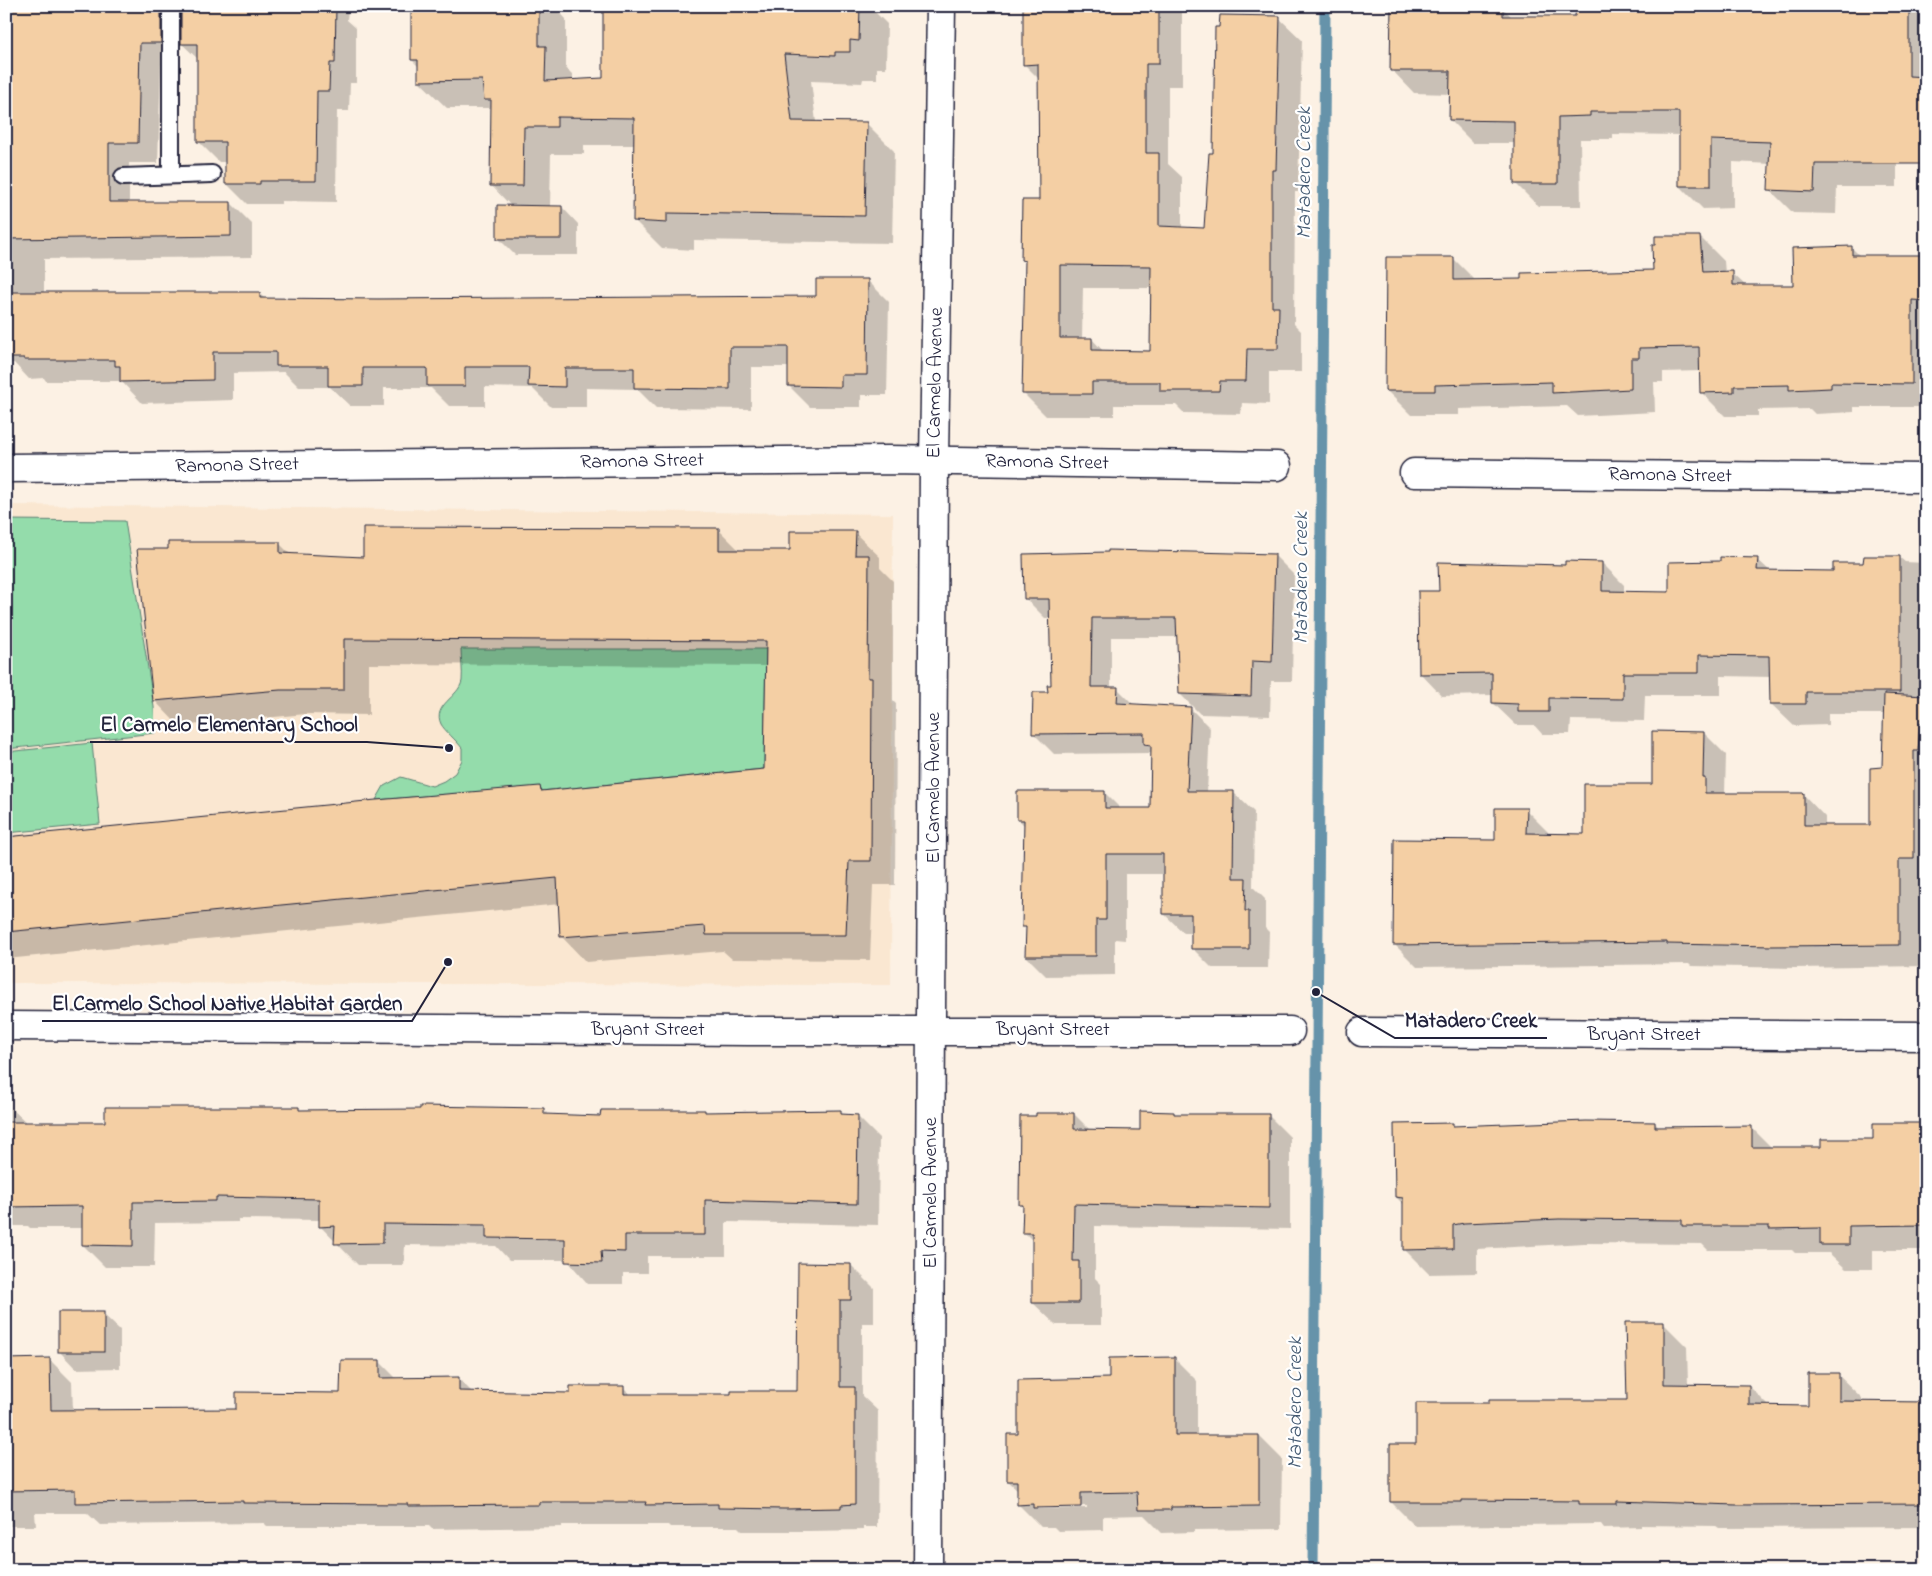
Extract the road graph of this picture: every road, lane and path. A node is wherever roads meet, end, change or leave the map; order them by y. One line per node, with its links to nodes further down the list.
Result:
1 (171, 6): 4 (lane)
2 (941, 6): 6 (street, El Carmelo Avenue)
3 (212, 174): 4 (lane)
4 (171, 175): 5 (lane)
5 (123, 177)
6 (934, 460): 7 (street, Ramona Street); 8 (street, Ramona Street); 12 (street, El Carmelo Avenue)
7 (1277, 466)
8 (6, 468)
9 (1414, 473): 10 (street, Ramona Street)
10 (1926, 478)
11 (6, 1026): 12 (street, Bryant Street)
12 (932, 1031): 13 (street, Bryant Street); 16 (street, El Carmelo Avenue)
13 (1290, 1031)
14 (1362, 1032): 15 (street, Bryant Street)
15 (1926, 1036)
16 (928, 1570)

